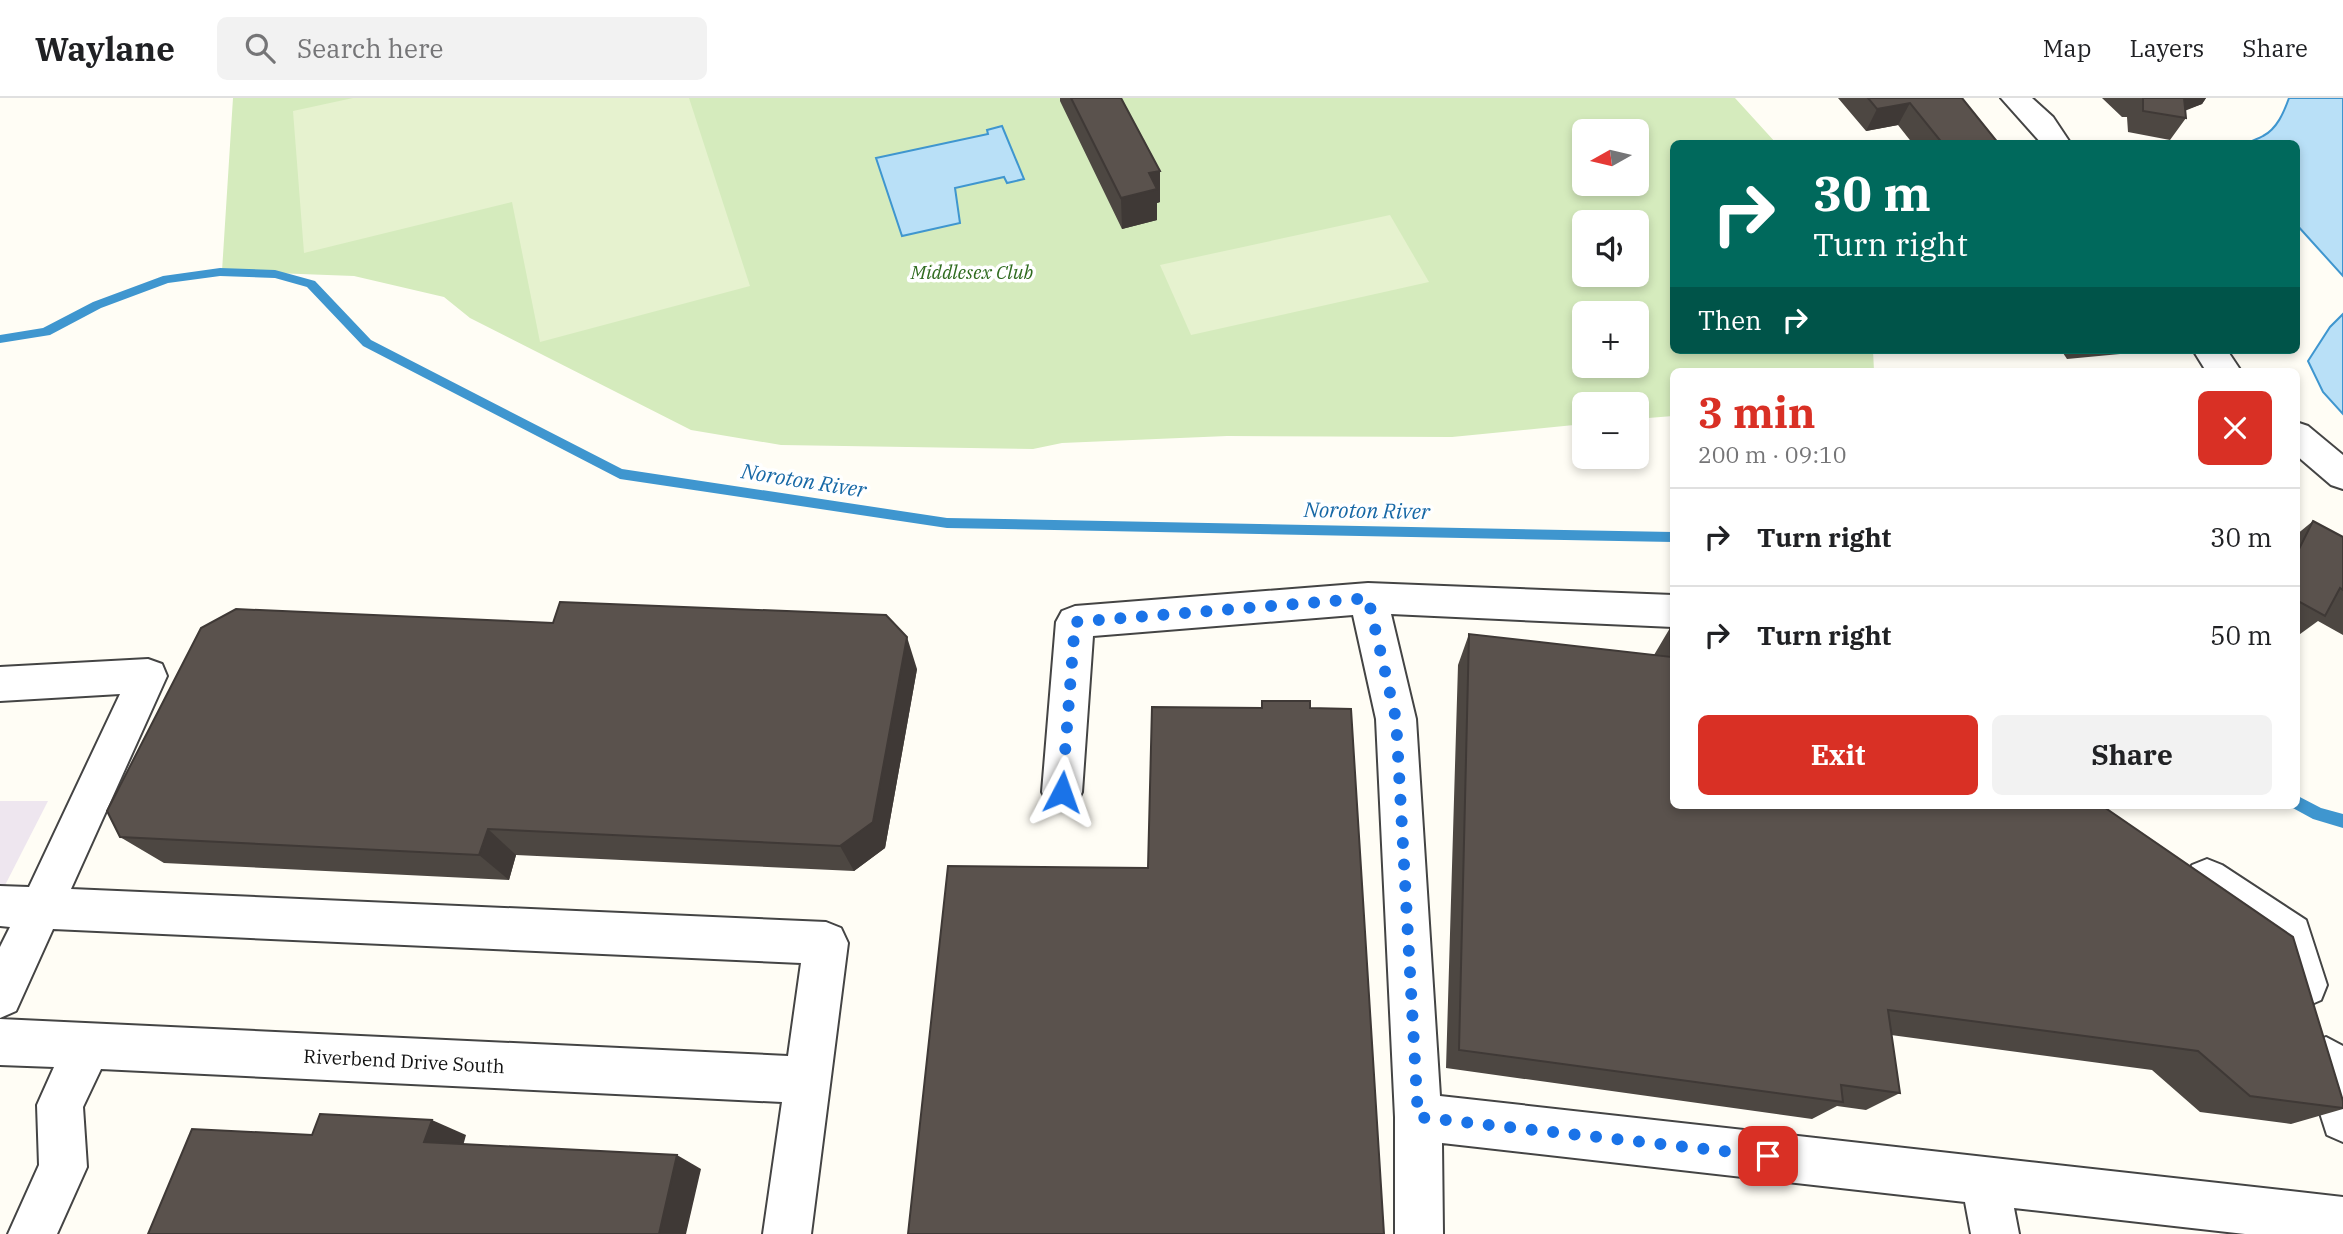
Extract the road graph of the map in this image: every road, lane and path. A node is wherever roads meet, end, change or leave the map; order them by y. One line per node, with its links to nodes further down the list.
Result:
1 (2015, 98): 2 (street)
2 (2054, 140)
3 (2300, 438): 4 (street)
4 (2343, 475)
5 (1368, 598): 6 (street); 8 (street); 15 (street)
6 (1670, 611)
7 (0, 684): 10 (street)
8 (1062, 792)
9 (2175, 858): 16 (street)
10 (21, 907): 11 (street); 14 (street)
11 (0, 996)
12 (0, 1042): 13 (street, Riverbend Drive South)
13 (88, 1047): 14 (street, Riverbend Drive South); 20 (street)
14 (807, 1080): 21 (street)
15 (1418, 1117): 17 (street); 22 (street)
16 (2343, 1119)
17 (1984, 1180): 18 (street); 23 (street)
18 (2236, 1221): 19 (street)
19 (2343, 1221)
20 (32, 1234)
21 (787, 1234)
22 (1419, 1234)
23 (1995, 1234)

